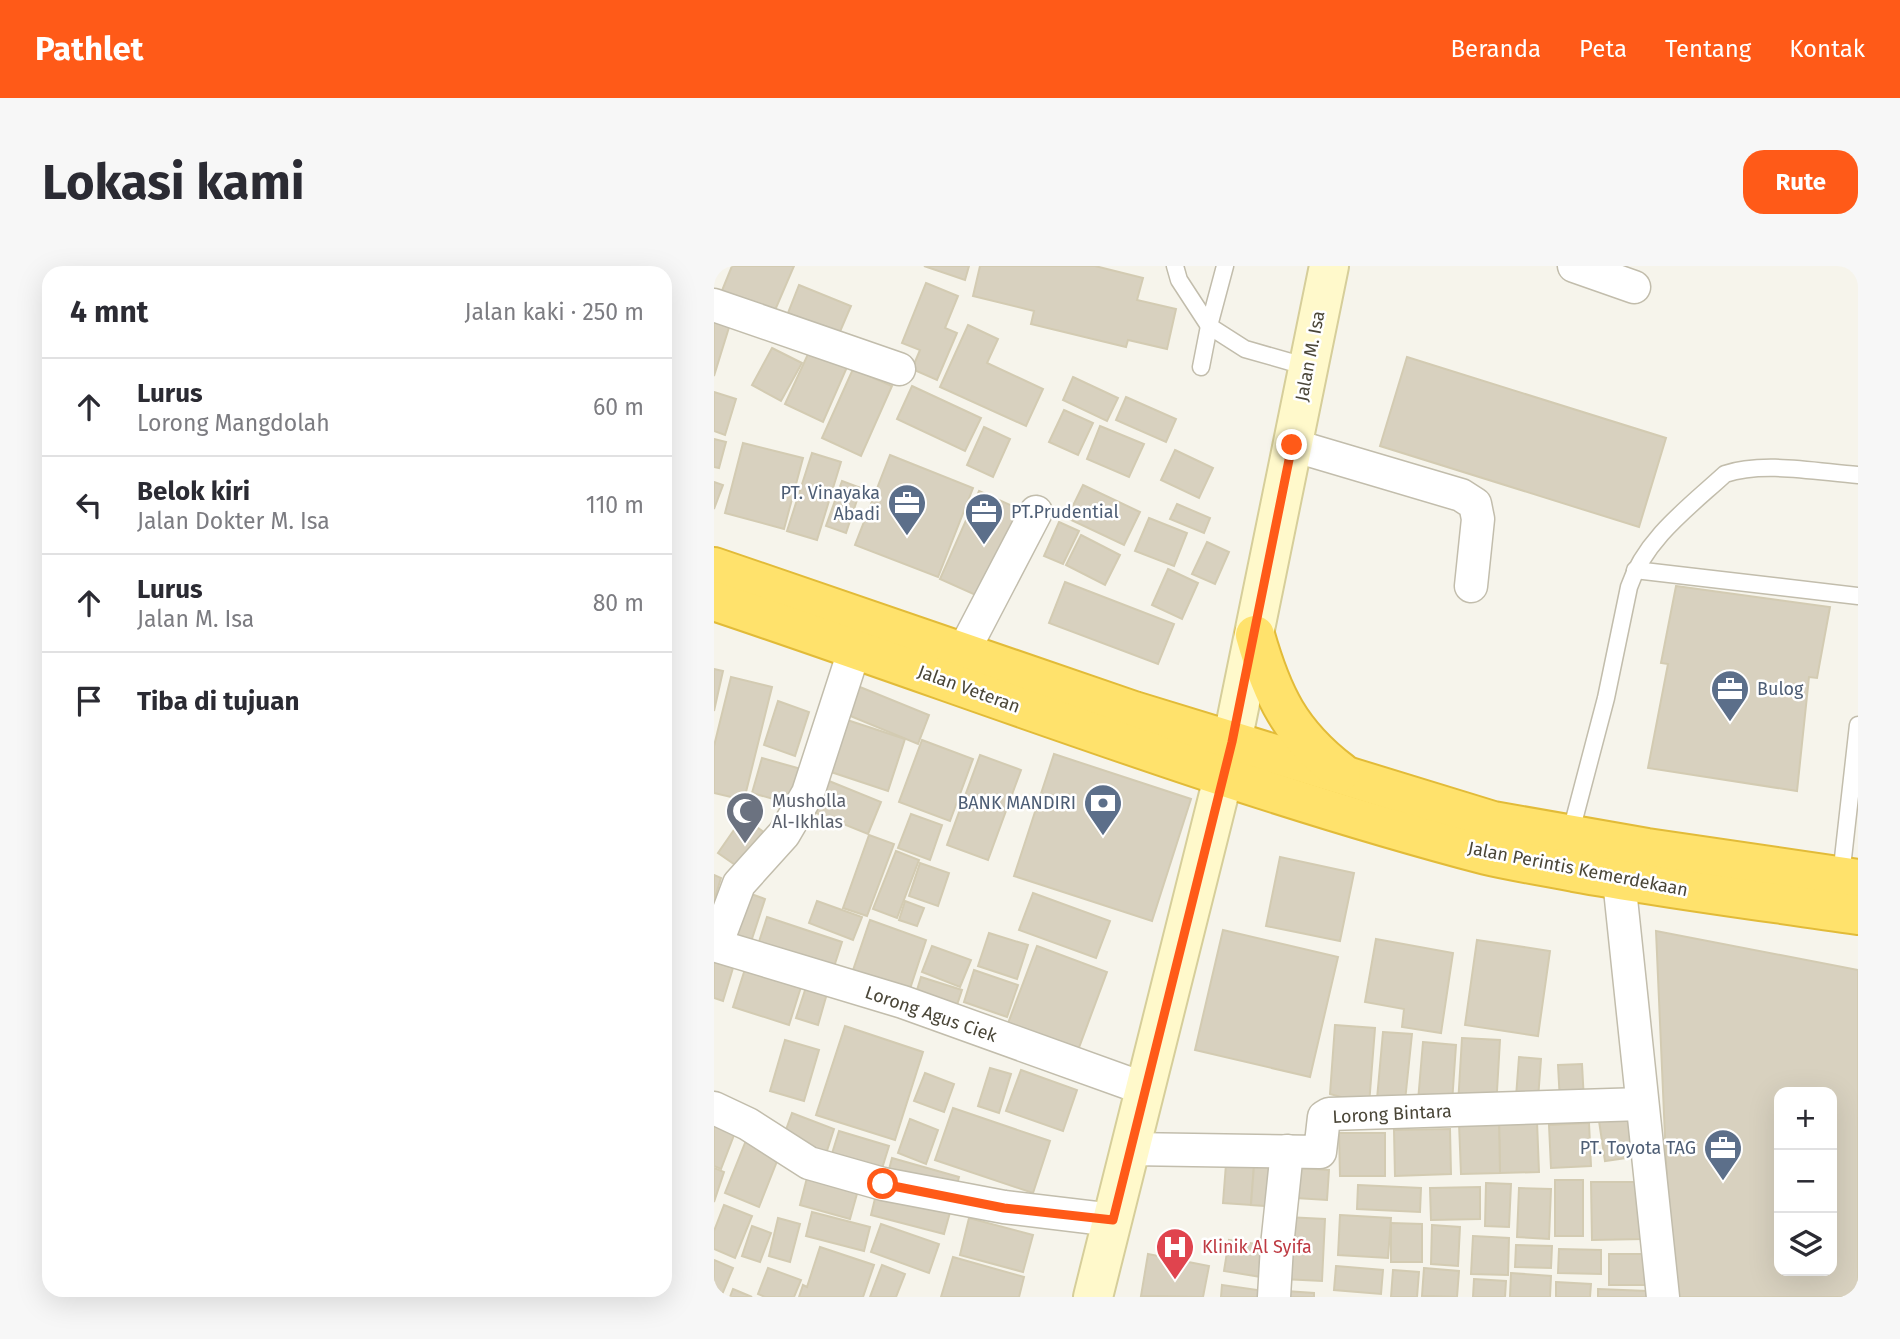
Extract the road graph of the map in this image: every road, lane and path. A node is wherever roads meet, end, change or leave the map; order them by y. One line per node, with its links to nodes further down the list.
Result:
1 (1175, 266): 7 (lane)
2 (1225, 266): 7 (lane)
3 (1328, 266): 9 (street, Jalan M. Isa)
4 (1574, 266): 5 (street)
5 (1634, 287)
6 (714, 306): 10 (street)
7 (1209, 326): 8 (lane); 9 (lane)
8 (1200, 367)
9 (1308, 367): 11 (street, Jalan M. Isa)
10 (900, 369)
11 (1292, 445): 16 (street); 19 (street, Jalan M. Isa)
12 (1858, 475): 15 (lane)
13 (1036, 512): 21 (street, Jalan Veteran)
14 (714, 567): 21 (highway, Jalan Veteran)
15 (1634, 570): 17 (lane); 25 (lane)
16 (1471, 586)
17 (1858, 596)
18 (714, 601): 20 (highway, Jalan Veteran)
19 (1255, 635): 23 (street, Jalan M. Isa); 24 (highway)
20 (855, 648): 23 (highway, Jalan Veteran); 30 (street)
21 (963, 652): 23 (highway, Jalan Veteran)
22 (1858, 725): 27 (lane)
23 (1228, 759): 24 (highway); 26 (highway, Jalan Perintis Kemerdekaan); 31 (street, Jalan M. Isa)
24 (1349, 777): 26 (highway)
25 (1570, 835): 26 (highway); 27 (highway)
26 (1491, 838): 28 (highway, Jalan Perintis Kemerdekaan)
27 (1849, 878)
28 (1619, 880): 29 (highway, Jalan Perintis Kemerdekaan); 32 (street)
29 (1858, 915)
30 (715, 945): 31 (street, Lorong Agus Ciek)
31 (1145, 1089): 34 (street, Jalan M. Isa)
32 (1642, 1104): 35 (street, Lorong Bintara); 39 (street)
33 (714, 1108): 36 (street)
34 (1130, 1149): 35 (street, Lorong Bintara); 36 (street, Jalan M. Isa)
35 (1287, 1150): 38 (street)
36 (1113, 1220): 37 (street, Jalan M. Isa)
37 (1093, 1297)
38 (1274, 1297)
39 (1663, 1297)

